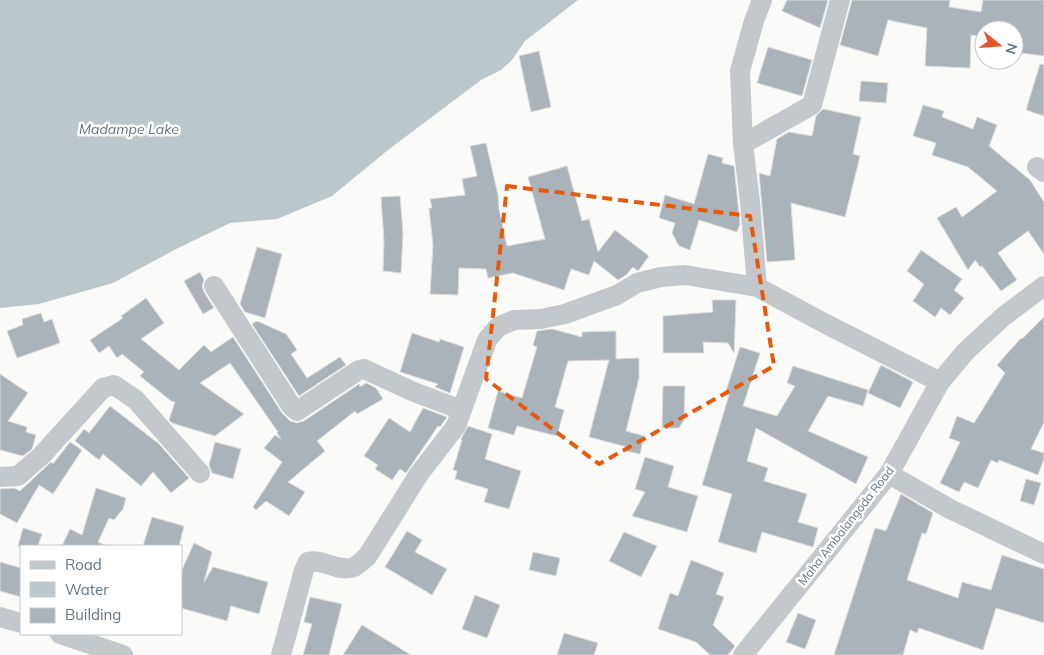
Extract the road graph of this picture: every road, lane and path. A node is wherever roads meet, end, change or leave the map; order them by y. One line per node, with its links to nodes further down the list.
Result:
1 (762, 0): 3 (street)
2 (840, 0): 3 (street)
3 (744, 144): 6 (street)
4 (214, 286): 8 (street)
5 (1044, 286): 7 (street, Maha Ambalangoda Road)
6 (757, 287): 7 (street); 8 (street)
7 (940, 382): 10 (street, Maha Ambalangoda Road)
8 (462, 410): 17 (street)
9 (200, 473): 11 (street)
10 (889, 474): 12 (street); 18 (street, Maha Ambalangoda Road)
11 (0, 476)
12 (1044, 554)
13 (0, 618): 14 (street)
14 (20, 623)
15 (63, 635): 16 (street)
16 (123, 655)
17 (281, 655)
18 (743, 655)

